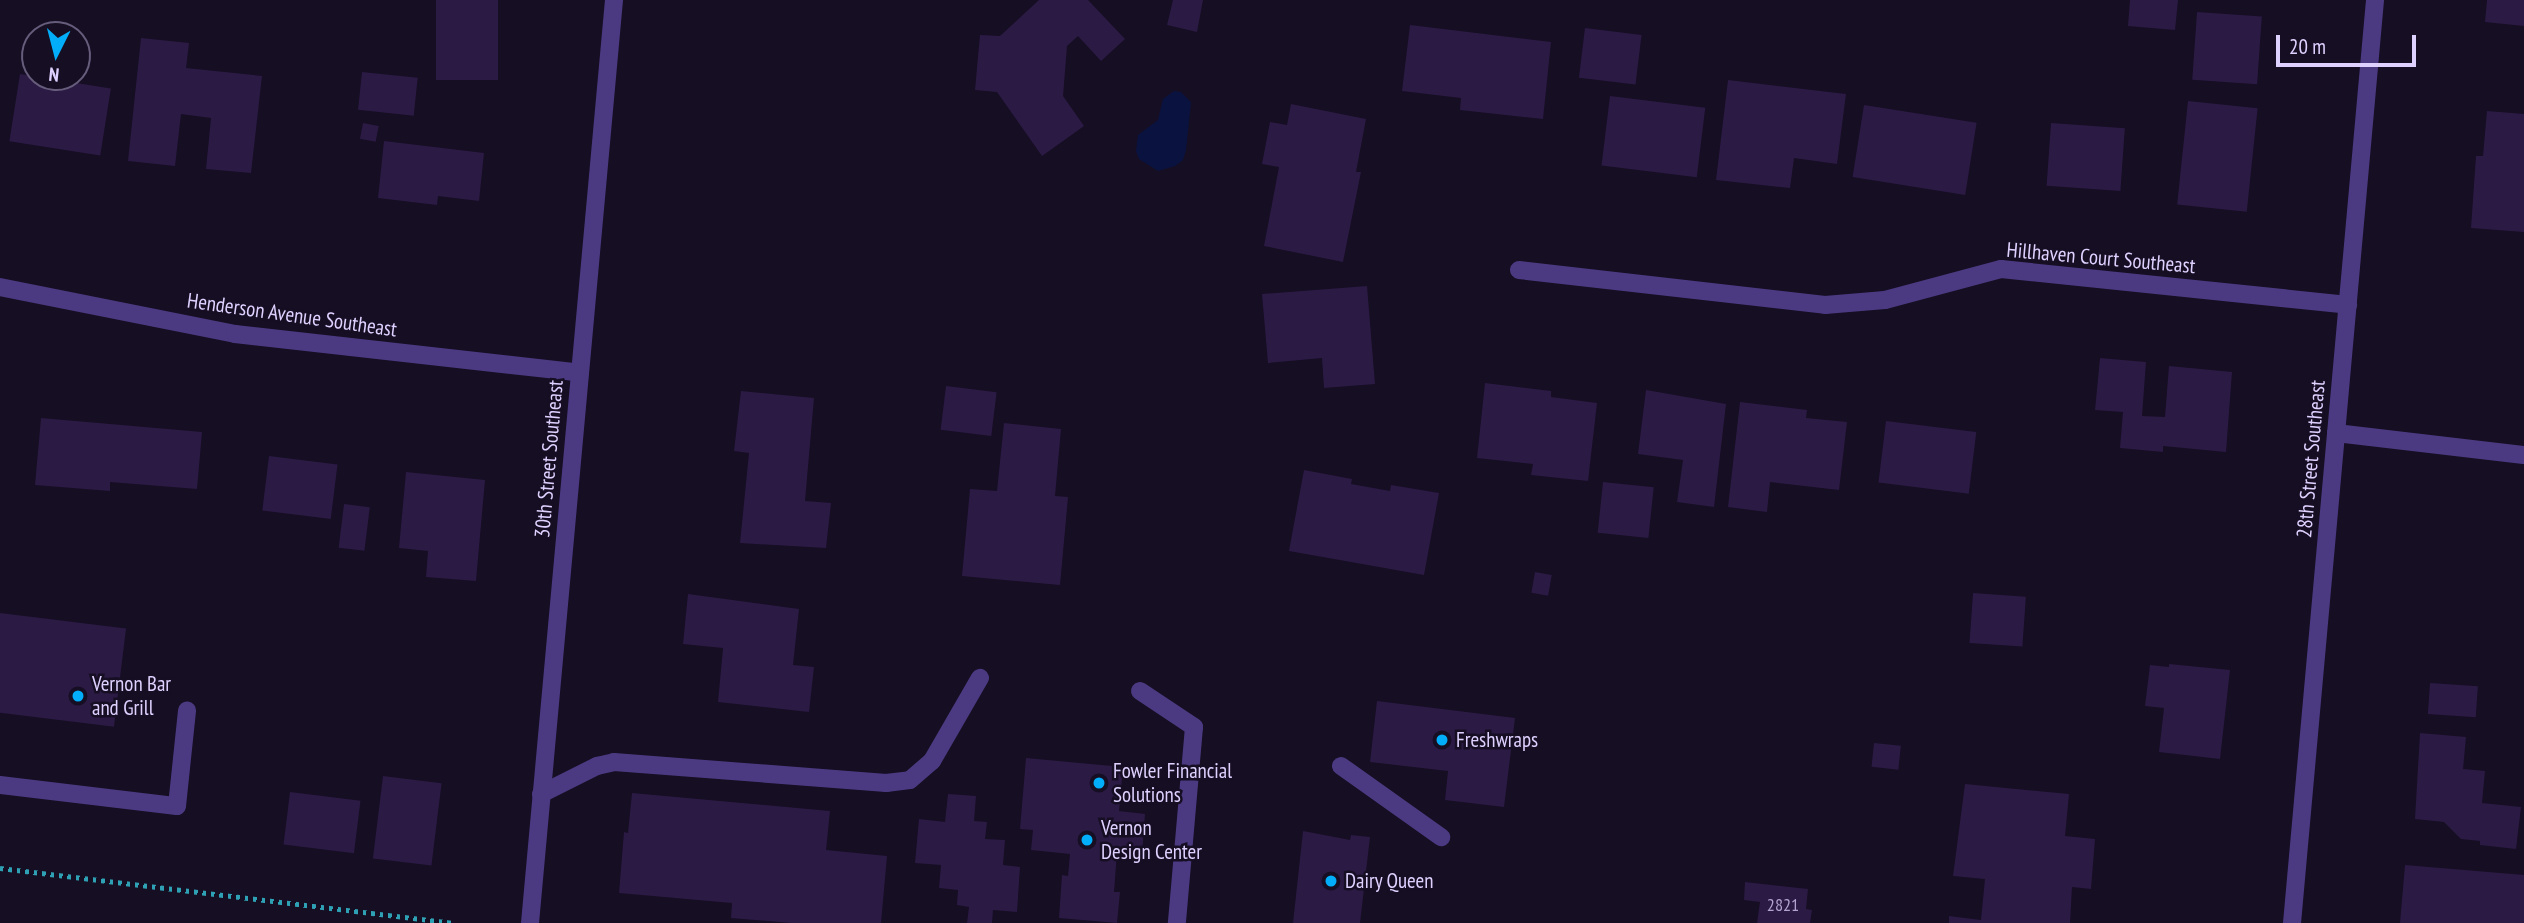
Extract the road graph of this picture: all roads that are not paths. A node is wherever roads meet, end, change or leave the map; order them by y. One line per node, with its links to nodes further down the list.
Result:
1 (614, 0): 6 (street, 30th Street Southeast)
2 (2375, 0): 5 (street, 28th Street Southeast)
3 (1519, 270): 5 (street, Hillhaven Court Southeast)
4 (0, 287): 6 (street, Henderson Avenue Southeast)
5 (2348, 305): 7 (street, 28th Street Southeast)
6 (580, 373): 14 (street, 30th Street Southeast)
7 (2336, 433): 8 (street); 18 (street, 28th Street Southeast)
8 (2524, 454)
9 (980, 678): 14 (street)
10 (1140, 691): 17 (street)
11 (187, 711): 13 (street)
12 (1341, 766): 15 (street)
13 (0, 785)
14 (541, 794): 16 (street, 30th Street Southeast)
15 (1441, 837)
16 (530, 923)
17 (1177, 923)
18 (2292, 923)

